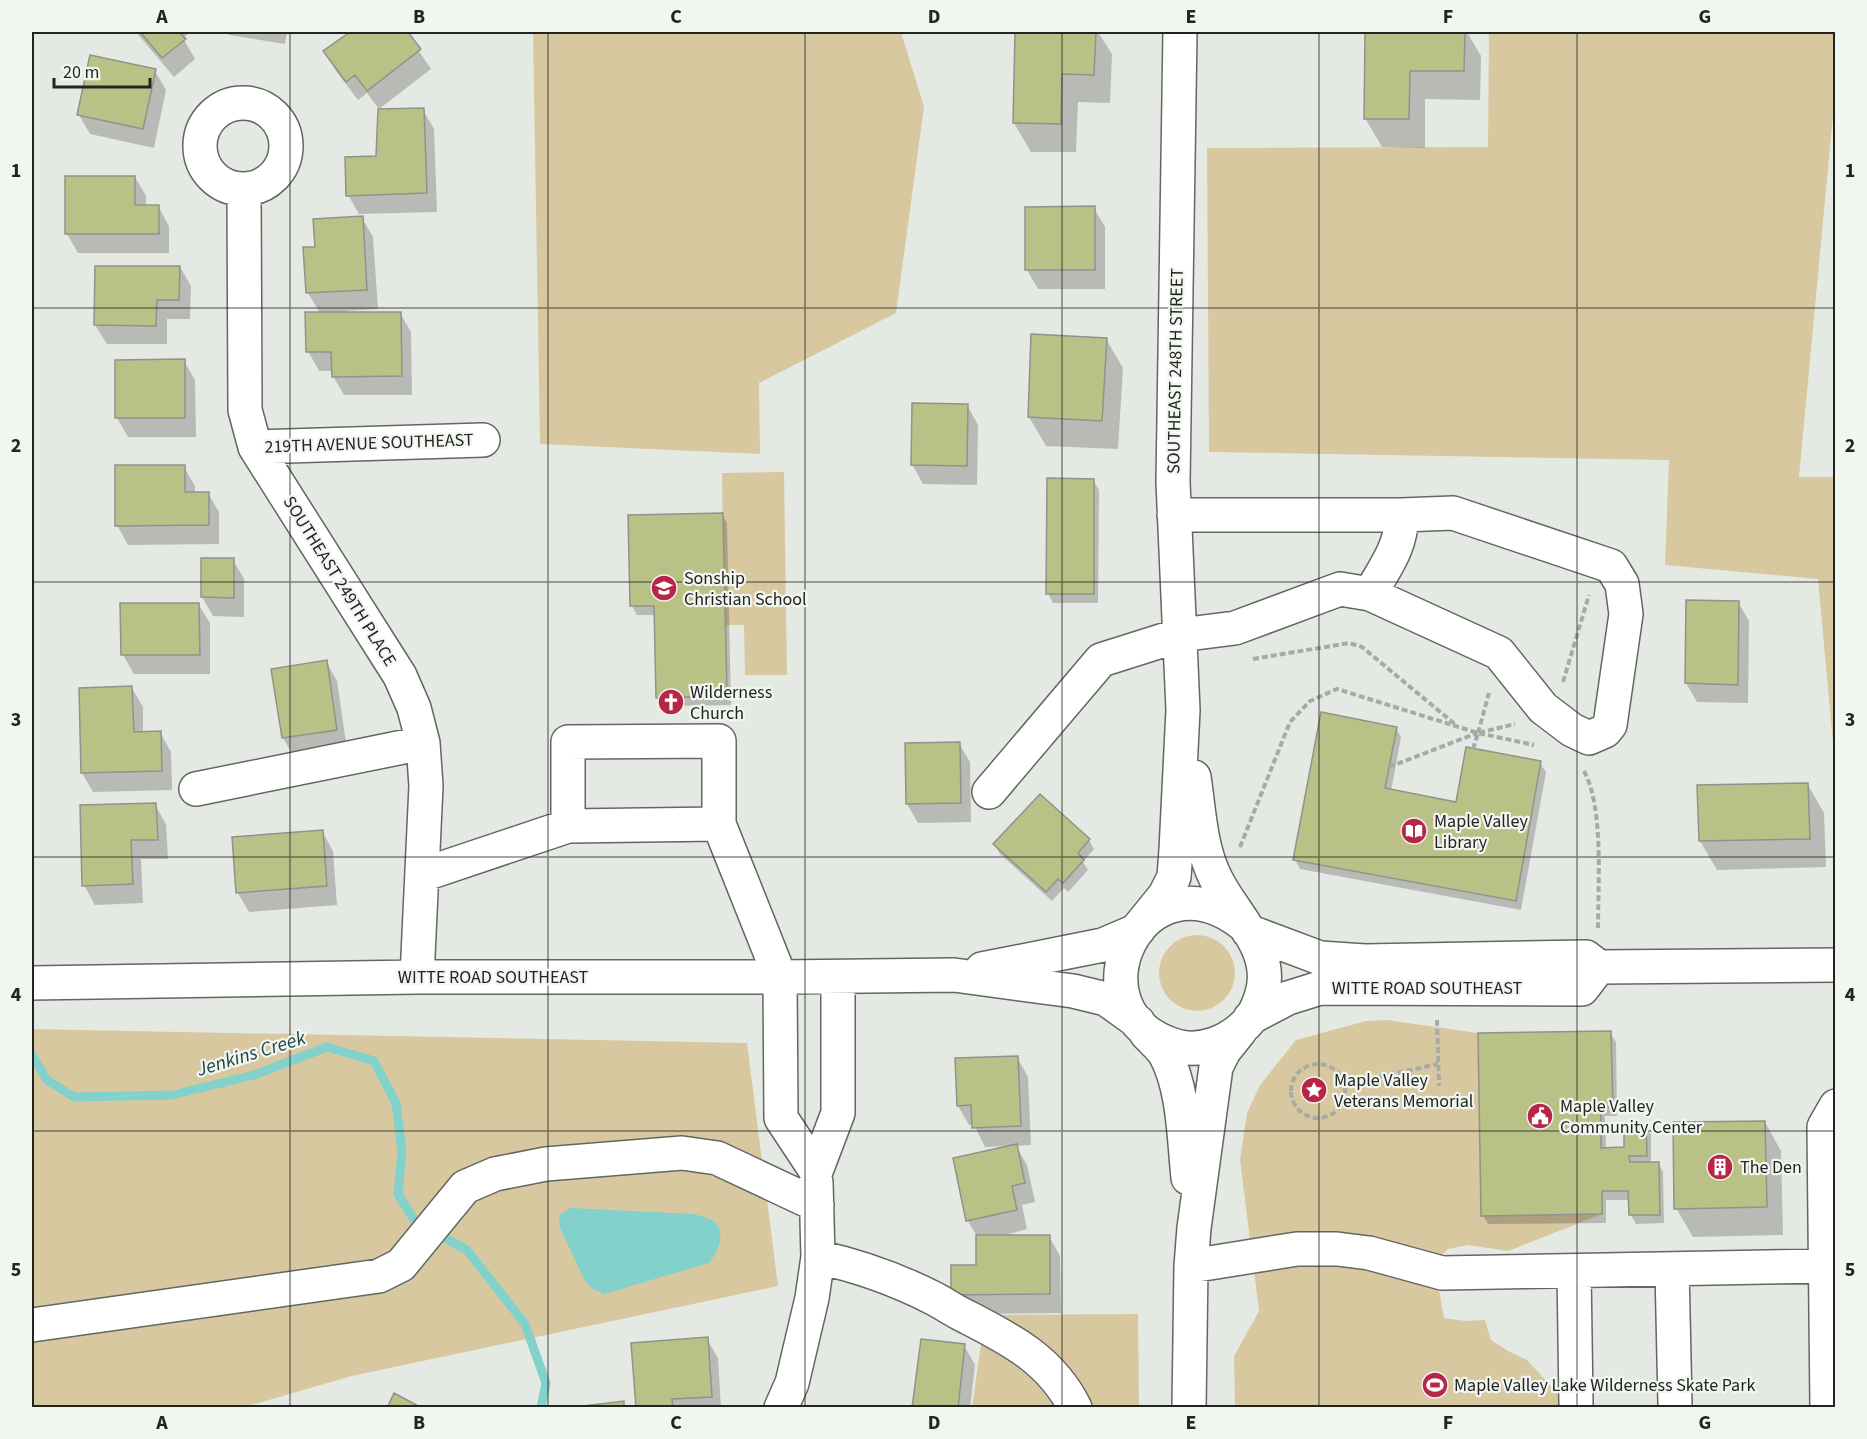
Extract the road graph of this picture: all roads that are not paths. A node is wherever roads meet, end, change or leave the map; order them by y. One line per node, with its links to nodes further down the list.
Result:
1 (1180, 32): 5 (street, SOUTHEAST 248TH STREET)
2 (244, 189): 4 (street, SOUTHEAST 249TH PLACE)
3 (483, 440): 4 (street, 219TH AVENUE SOUTHEAST)
4 (255, 447): 10 (street, SOUTHEAST 249TH PLACE)
5 (1174, 515): 6 (street); 8 (street, SOUTHEAST 248TH STREET)
6 (1401, 515): 7 (street); 7 (street)
7 (1370, 594): 8 (street)
8 (1180, 635): 9 (street, SOUTHEAST 248TH STREET); 12 (street)
9 (1183, 710): 16 (street, SOUTHEAST 248TH STREET); 17 (street, SOUTHEAST 248TH STREET)
10 (423, 743): 11 (street); 15 (street, SOUTHEAST 249TH PLACE)
11 (196, 789)
12 (989, 792)
13 (719, 824): 14 (street); 14 (street); 22 (street)
14 (568, 826): 15 (street)
15 (422, 875): 21 (street, SOUTHEAST 249TH PLACE)
16 (1138, 929): 17 (street); 20 (street, WITTE ROAD SOUTHEAST); 26 (street)
17 (1247, 929): 19 (street, WITTE ROAD SOUTHEAST); 25 (street)
18 (1836, 965): 19 (street, WITTE ROAD SOUTHEAST)
19 (1599, 967): 25 (street, WITTE ROAD SOUTHEAST)
20 (954, 975): 23 (street, WITTE ROAD SOUTHEAST); 26 (street, WITTE ROAD SOUTHEAST)
21 (417, 977): 22 (street, WITTE ROAD SOUTHEAST); 24 (street, WITTE ROAD SOUTHEAST)
22 (780, 977): 23 (street, WITTE ROAD SOUTHEAST); 28 (street)
23 (838, 977): 28 (street)
24 (32, 983)
25 (1249, 1021): 26 (street); 30 (street)
26 (1140, 1025): 30 (street)
27 (1836, 1106): 33 (street)
28 (816, 1171): 29 (street)
29 (817, 1205): 31 (street); 36 (street)
30 (1194, 1228): 32 (street)
31 (818, 1257): 39 (street); 40 (street)
32 (1191, 1266): 35 (street); 41 (street)
33 (1826, 1266): 34 (street); 42 (street)
34 (1672, 1269): 35 (street); 38 (street)
35 (1574, 1271): 37 (street)
36 (32, 1325)
37 (1576, 1403)
38 (1675, 1404)
39 (781, 1407)
40 (1075, 1407)
41 (1189, 1407)
42 (1827, 1407)

